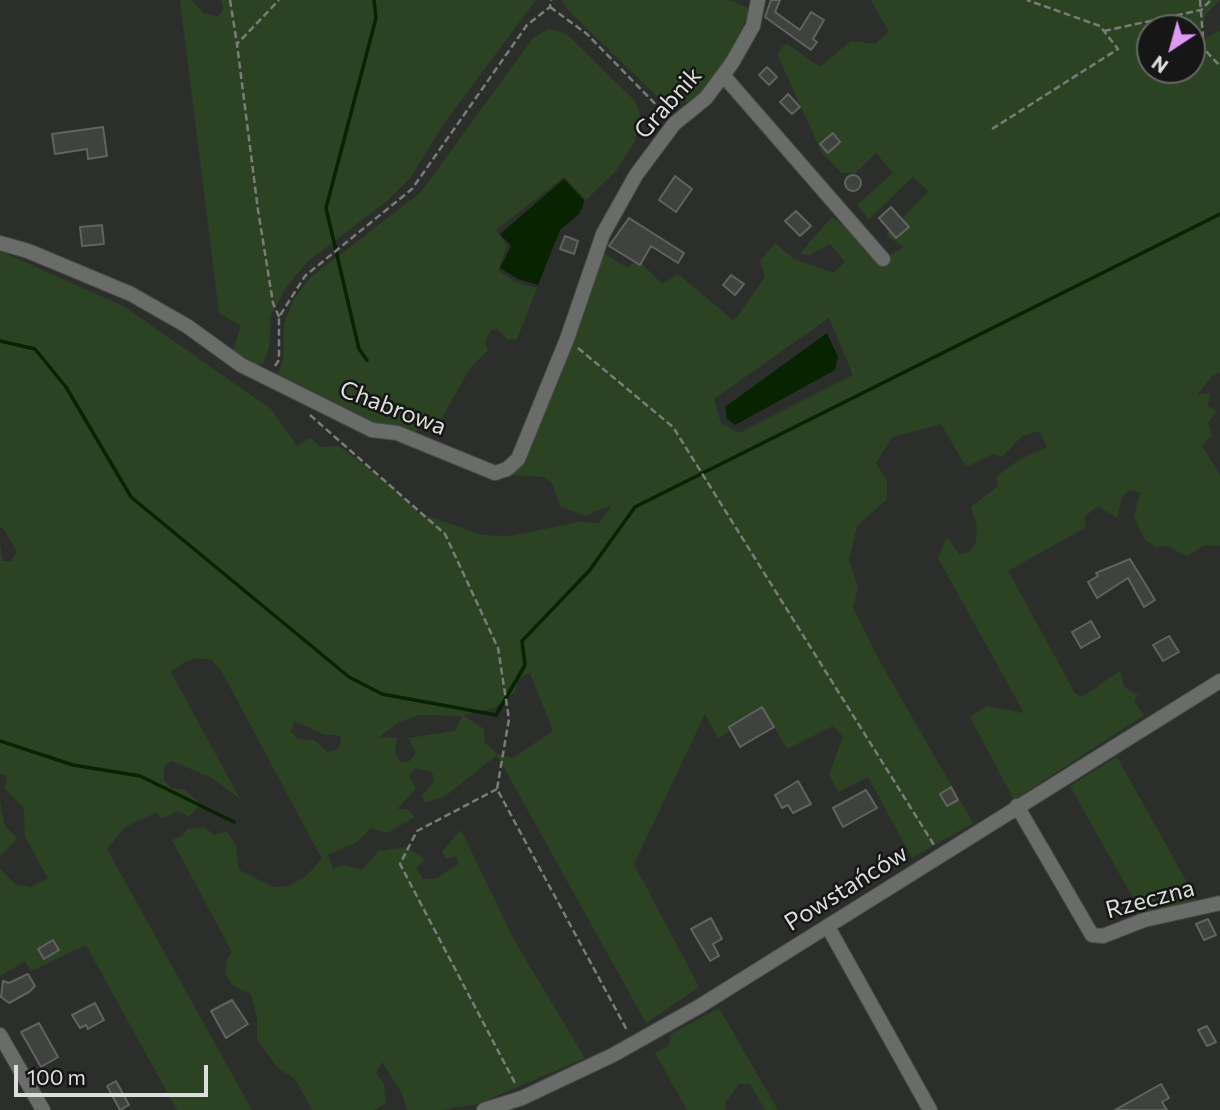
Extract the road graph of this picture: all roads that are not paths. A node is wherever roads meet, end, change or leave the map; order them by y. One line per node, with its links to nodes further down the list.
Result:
1 (758, 0): 2 (street, Grabnik)
2 (723, 75): 3 (street, Grabnik); 5 (street)
3 (603, 234): 4 (street, Chabrowa)
4 (0, 243)
5 (883, 259)
6 (1220, 681): 7 (street, Powstańców)
7 (1017, 806): 8 (street, Rzeczna); 9 (street, Powstańców)
8 (1220, 903)
9 (828, 927): 12 (street, Powstańców); 13 (street)
10 (0, 1035): 11 (street)
11 (43, 1110)
12 (484, 1110)
13 (930, 1110)

